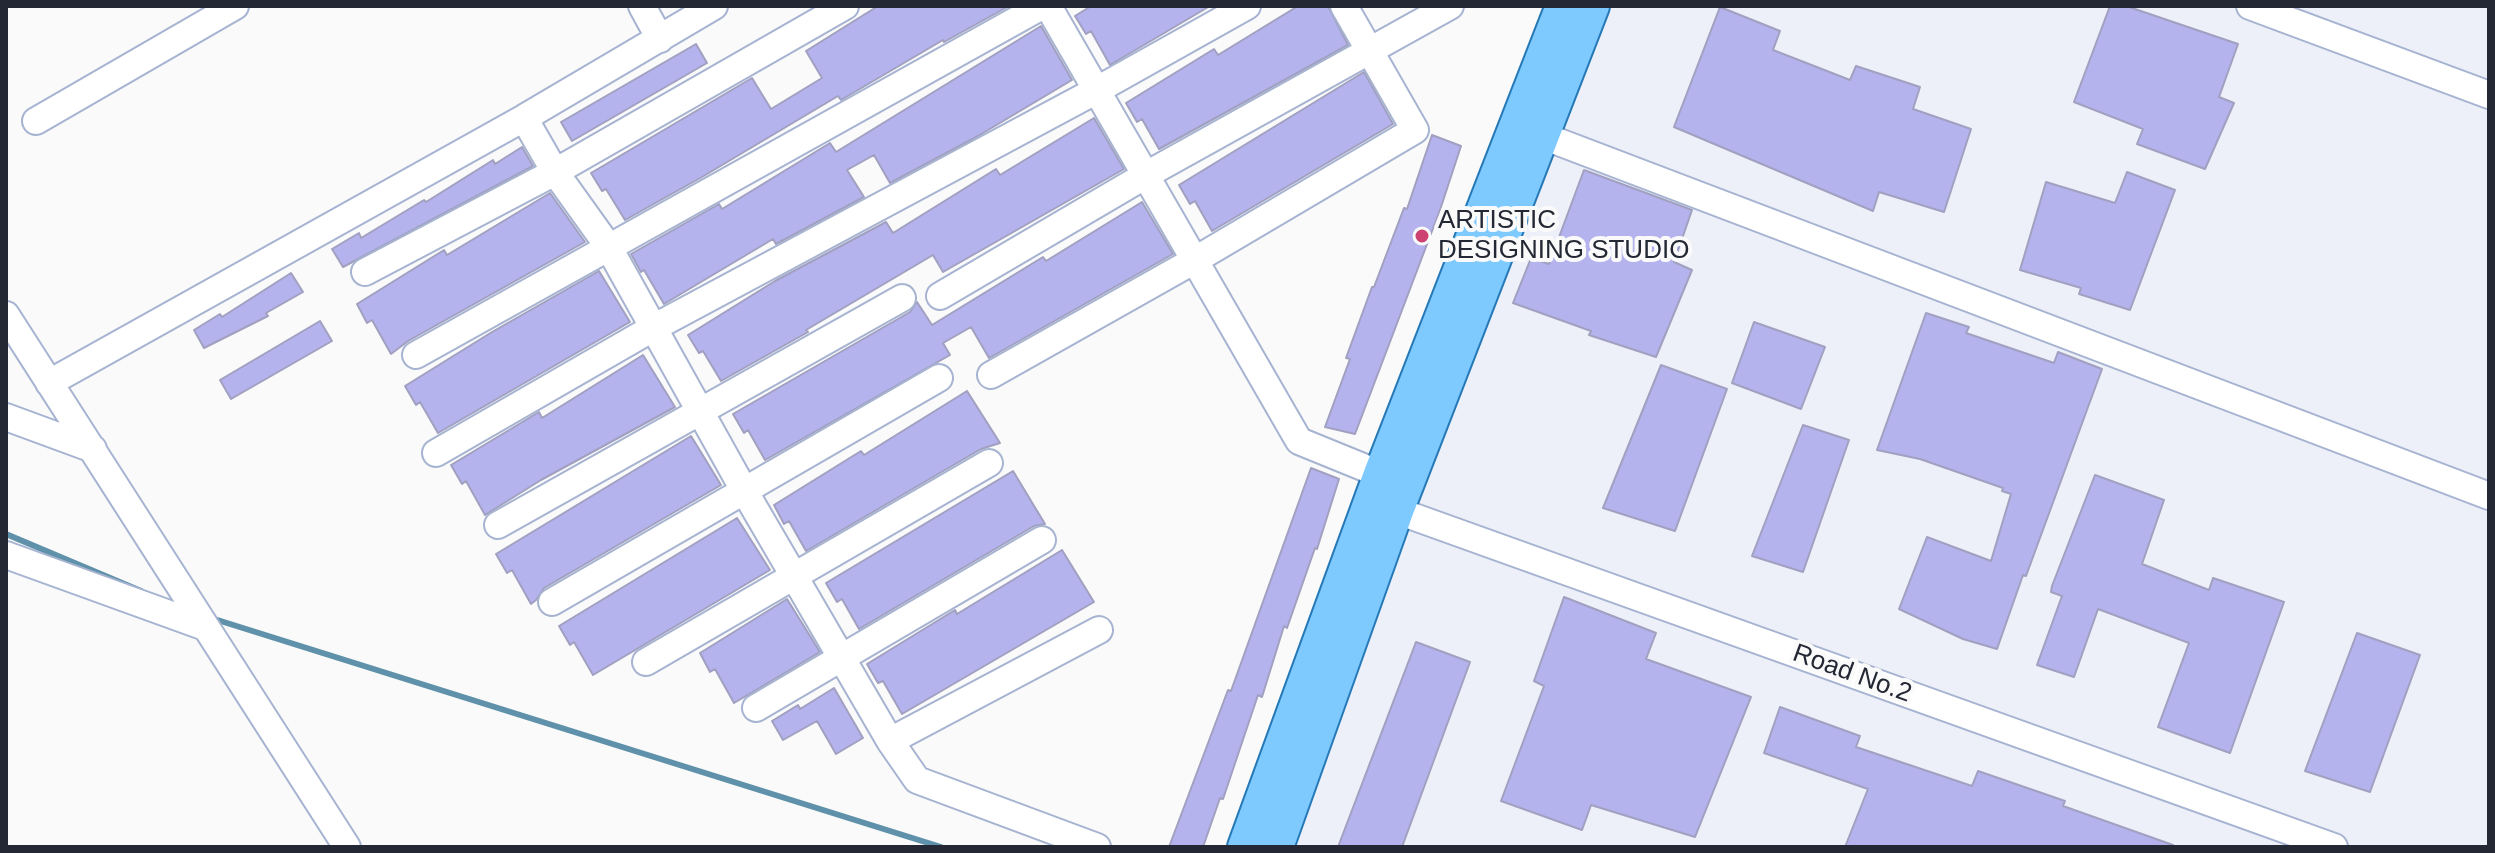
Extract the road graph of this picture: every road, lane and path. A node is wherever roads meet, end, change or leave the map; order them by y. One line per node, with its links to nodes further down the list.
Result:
1 (235, 6): 18 (street)
2 (642, 6): 13 (street)
3 (714, 6): 12 (street)
4 (845, 6): 20 (street)
5 (1045, 6): 15 (street, Road No.2); 22 (street)
6 (1247, 6): 15 (street)
7 (1344, 6): 14 (street)
8 (1450, 6): 14 (street)
9 (1562, 6): 19 (main road)
10 (1593, 6): 19 (main road)
11 (2250, 6): 16 (street)
12 (683, 14): 13 (street)
13 (660, 39): 17 (street)
14 (1369, 50): 21 (street); 23 (street)
15 (1097, 90): 21 (street, Road No.2); 28 (street)
16 (2489, 95)
17 (524, 118): 20 (street); 32 (street)
18 (36, 121)
19 (1532, 126): 39 (main road); 40 (street)
20 (555, 172): 22 (street); 24 (street)
21 (1146, 175): 23 (street, Road No.2); 25 (street)
22 (608, 246): 28 (street); 29 (street)
23 (1195, 260): 30 (street); 39 (street, Road No.2)
24 (365, 272)
25 (940, 296)
26 (902, 298): 33 (street)
27 (6, 315): 32 (street)
28 (653, 328): 33 (street); 36 (street)
29 (416, 355)
30 (991, 375)
31 (939, 378): 38 (street)
32 (49, 383): 35 (street)
33 (700, 411): 38 (street); 41 (street)
34 (6, 417): 35 (street)
35 (93, 449): 46 (street)
36 (436, 453)
37 (989, 463): 44 (street)
38 (745, 492): 44 (street); 45 (street)
39 (1383, 495): 54 (main road); 55 (main road); 56 (street, Road No.2)
40 (2489, 496)
41 (498, 525)
42 (1042, 540): 48 (street)
43 (6, 555): 46 (street)
44 (795, 575): 48 (street); 49 (street)
45 (552, 602)
46 (198, 617): 52 (street)
47 (1099, 630): 51 (street)
48 (842, 659): 50 (street); 51 (street)
49 (646, 662)
50 (756, 708)
51 (890, 741): 53 (street)
52 (347, 847)
53 (1097, 847)
54 (1244, 847)
55 (1277, 847)
56 (2334, 847)

